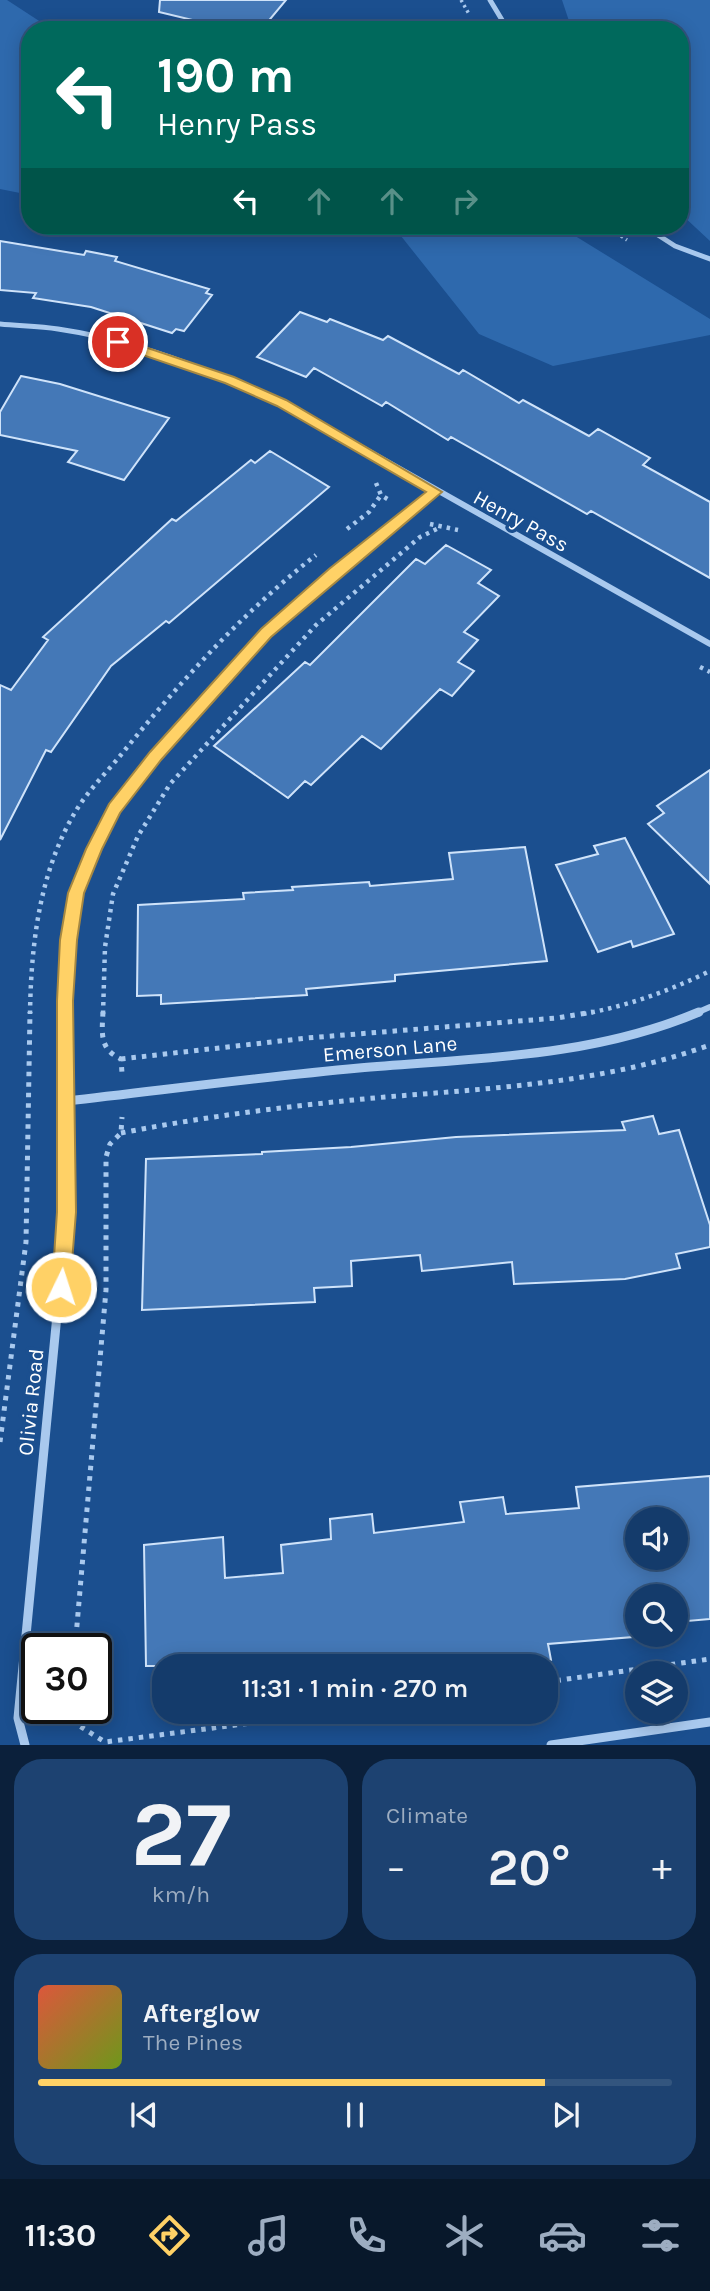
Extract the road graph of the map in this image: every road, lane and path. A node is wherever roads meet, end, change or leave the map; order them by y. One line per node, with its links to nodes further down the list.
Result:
1 (490, 0): 2 (street)
2 (503, 21)
3 (658, 235): 4 (street)
4 (710, 259)
5 (0, 324): 7 (street, Henry Pass)
6 (372, 479): 8 (path)
7 (436, 492): 9 (street, Olivia Road); 14 (street, Henry Pass)
8 (381, 495): 9 (path); 12 (path)
9 (409, 513): 10 (path); 22 (street, Olivia Road)
10 (439, 528): 11 (path); 20 (path)
11 (464, 531)
12 (339, 536)
13 (318, 553): 24 (path)
14 (710, 644)
15 (698, 666): 16 (path)
16 (710, 672)
17 (710, 971): 20 (path)
18 (710, 1007): 21 (street, Emerson Lane)
19 (710, 1045): 23 (path)
20 (121, 1059): 21 (path)
21 (122, 1095): 22 (street, Emerson Lane); 23 (path)
22 (66, 1101): 31 (street, Olivia Road)
23 (121, 1133): 25 (path)
24 (0, 1442)
25 (76, 1633)
26 (710, 1659): 27 (path)
27 (558, 1680)
28 (710, 1722): 32 (street)
29 (78, 1724): 30 (path)
30 (244, 1724)
31 (25, 1745)
32 (551, 1745)

